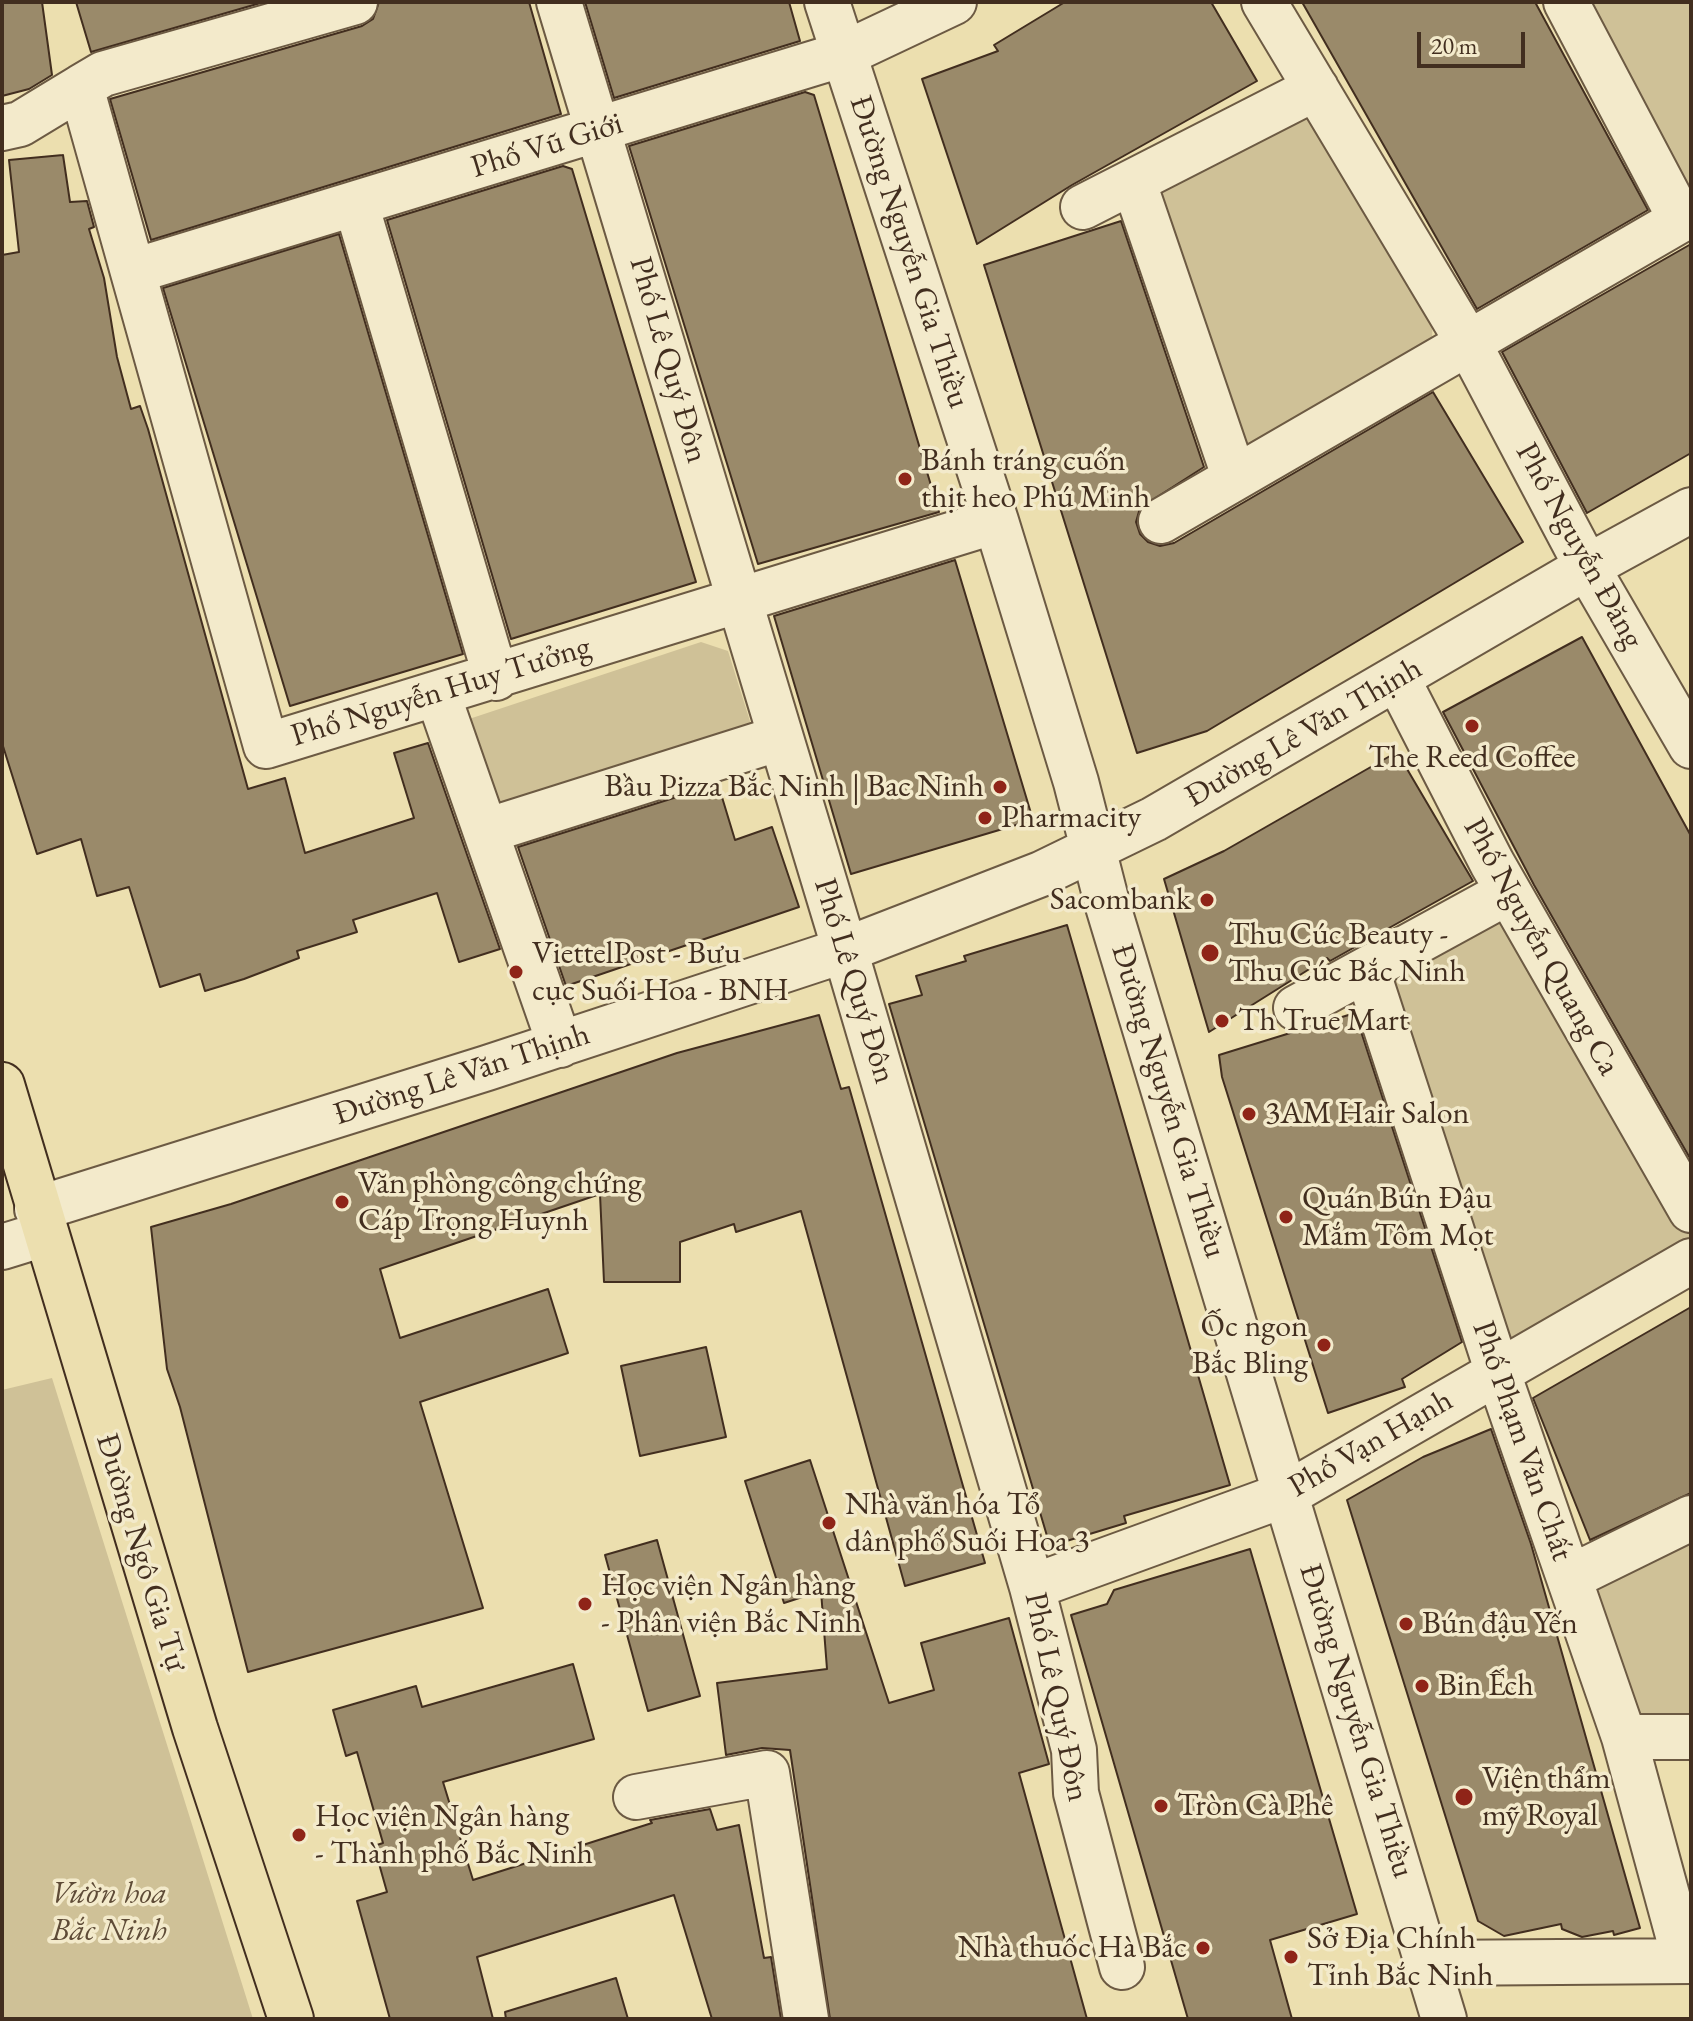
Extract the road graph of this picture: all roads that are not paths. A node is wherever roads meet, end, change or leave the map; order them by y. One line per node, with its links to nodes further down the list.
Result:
1 (355, 2): 8 (street)
2 (559, 2): 11 (street, Phố Lê Quý Đôn)
3 (827, 2): 7 (street, Đường Nguyễn Gia Thiều)
4 (954, 2): 7 (street, Phố Vũ Giới)
5 (1264, 2): 9 (street, Phố Nguyễn Đăng)
6 (1566, 2): 15 (street)
7 (844, 54): 11 (street, Phố Vũ Giới); 20 (street, Đường Nguyễn Gia Thiều)
8 (81, 87): 10 (street); 16 (street, Phố Nguyễn Huy Tưởng)
9 (1316, 88): 12 (street); 17 (street, Phố Nguyễn Đăng)
10 (2, 128)
11 (600, 130): 13 (street, Phố Vũ Giới); 23 (street, Phố Lê Quý Đôn)
12 (1134, 183): 14 (street); 18 (street)
13 (356, 204): 16 (street, Phố Vũ Giới); 24 (street)
14 (1083, 207)
15 (1686, 217): 17 (street)
16 (134, 271): 26 (street, Phố Nguyễn Huy Tưởng)
17 (1469, 344): 18 (street); 22 (street, Phố Nguyễn Đăng)
18 (1234, 476): 21 (street)
19 (1691, 510): 22 (street, Đường Lê Văn Thịnh)
20 (996, 521): 23 (street, Phố Nguyễn Huy Tưởng); 30 (street, Đường Nguyễn Gia Thiều)
21 (1161, 521)
22 (1587, 567): 25 (street, Đường Lê Văn Thịnh); 28 (street, Phố Nguyễn Đăng)
23 (738, 599): 24 (street, Phố Nguyễn Huy Tưởng); 27 (street, Phố Lê Quý Đôn)
24 (496, 678): 26 (street, Phố Nguyễn Huy Tưởng)
25 (1398, 680): 30 (street, Đường Lê Văn Thịnh); 31 (street, Phố Nguyễn Quang Ca)
26 (438, 695): 29 (street)
27 (780, 738): 29 (street); 32 (street, Phố Lê Quý Đôn)
28 (1691, 746)
29 (486, 831): 35 (street)
30 (1095, 849): 32 (street, Đường Lê Văn Thịnh); 42 (street, Đường Nguyễn Gia Thiều)
31 (1508, 892): 33 (street); 37 (street, Phố Nguyễn Quang Ca)
32 (845, 950): 35 (street, Đường Lê Văn Thịnh); 45 (street, Phố Lê Quý Đôn)
33 (1367, 970): 34 (street); 41 (street, Phố Phạm Văn Chất)
34 (1296, 1008)
35 (560, 1045): 38 (street, Đường Lê Văn Thịnh)
36 (2, 1085): 38 (main road, Đường Ngô Gia Tự)
37 (1691, 1210)
38 (40, 1221): 39 (street, Đường Lê Văn Thịnh); 52 (main road, Đường Ngô Gia Tự)
39 (2, 1247)
40 (1691, 1261): 41 (street, Phố Vạn Hạnh)
41 (1497, 1370): 42 (street, Phố Vạn Hạnh); 44 (street, Phố Phạm Văn Chất)
42 (1287, 1494): 45 (street, Phố Vạn Hạnh); 50 (street, Đường Nguyễn Gia Thiều)
43 (1691, 1518): 44 (street)
44 (1569, 1578): 46 (street, Phố Phạm Văn Chất)
45 (1032, 1587): 51 (street, Phố Lê Quý Đôn)
46 (1624, 1737): 47 (street); 49 (street, Phố Phạm Văn Chất)
47 (1691, 1737)
48 (636, 1797): 53 (street)
49 (1688, 1961): 50 (street)
50 (1428, 1963): 54 (street, Đường Nguyễn Gia Thiều)
51 (1122, 1967)
52 (291, 2019)
53 (806, 2019)
54 (1444, 2019)

